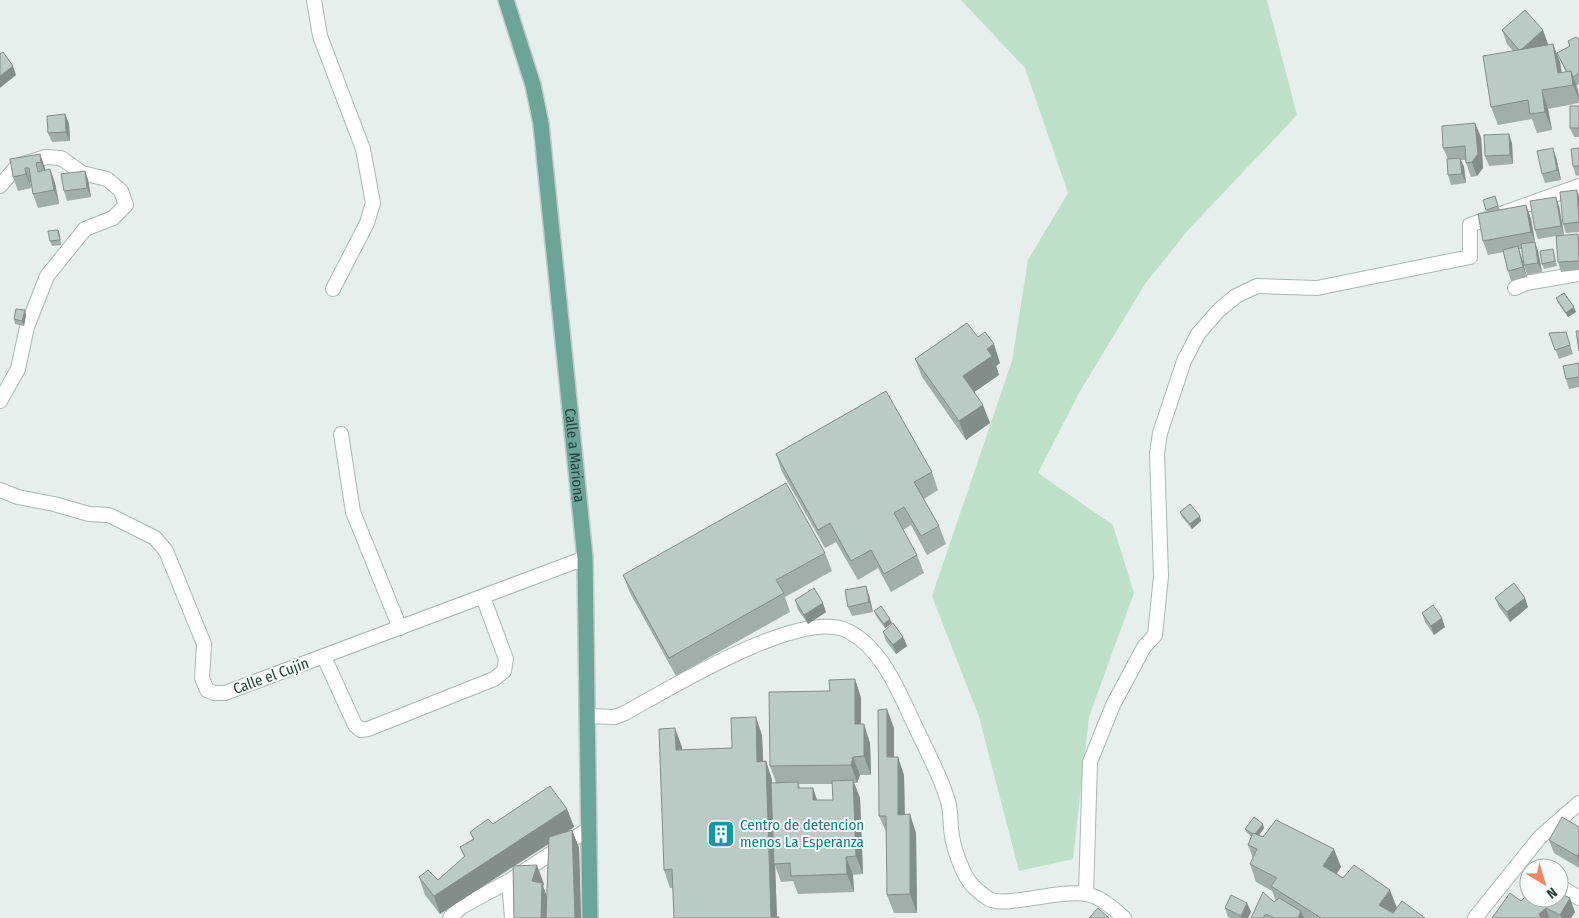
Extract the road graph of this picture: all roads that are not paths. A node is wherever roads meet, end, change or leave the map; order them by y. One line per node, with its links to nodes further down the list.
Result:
1 (314, 0): 7 (street)
2 (506, 0): 11 (main road, Calle a Mariona)
3 (0, 186): 8 (street)
4 (1579, 186): 21 (street)
5 (1579, 274): 6 (street)
6 (1516, 288)
7 (333, 289)
8 (0, 401)
9 (341, 434): 13 (street)
10 (0, 490): 14 (street, Calle el Cujín)
11 (585, 558): 12 (street, Calle el Cujín); 15 (main road, Calle a Mariona)
12 (483, 597): 13 (street, Calle el Cujín); 14 (street)
13 (400, 628): 14 (street, Calle el Cujín)
14 (324, 657)
15 (588, 716): 17 (main road, Calle a Mariona); 21 (street)
16 (1579, 803): 18 (street)
17 (588, 830): 20 (street); 24 (main road, Calle a Mariona)
18 (1528, 858)
19 (1519, 870): 26 (street)
20 (509, 881): 22 (street); 23 (street)
21 (1086, 894): 25 (street)
22 (450, 918)
23 (512, 918)
24 (590, 918)
25 (1124, 918)
26 (1475, 918)

